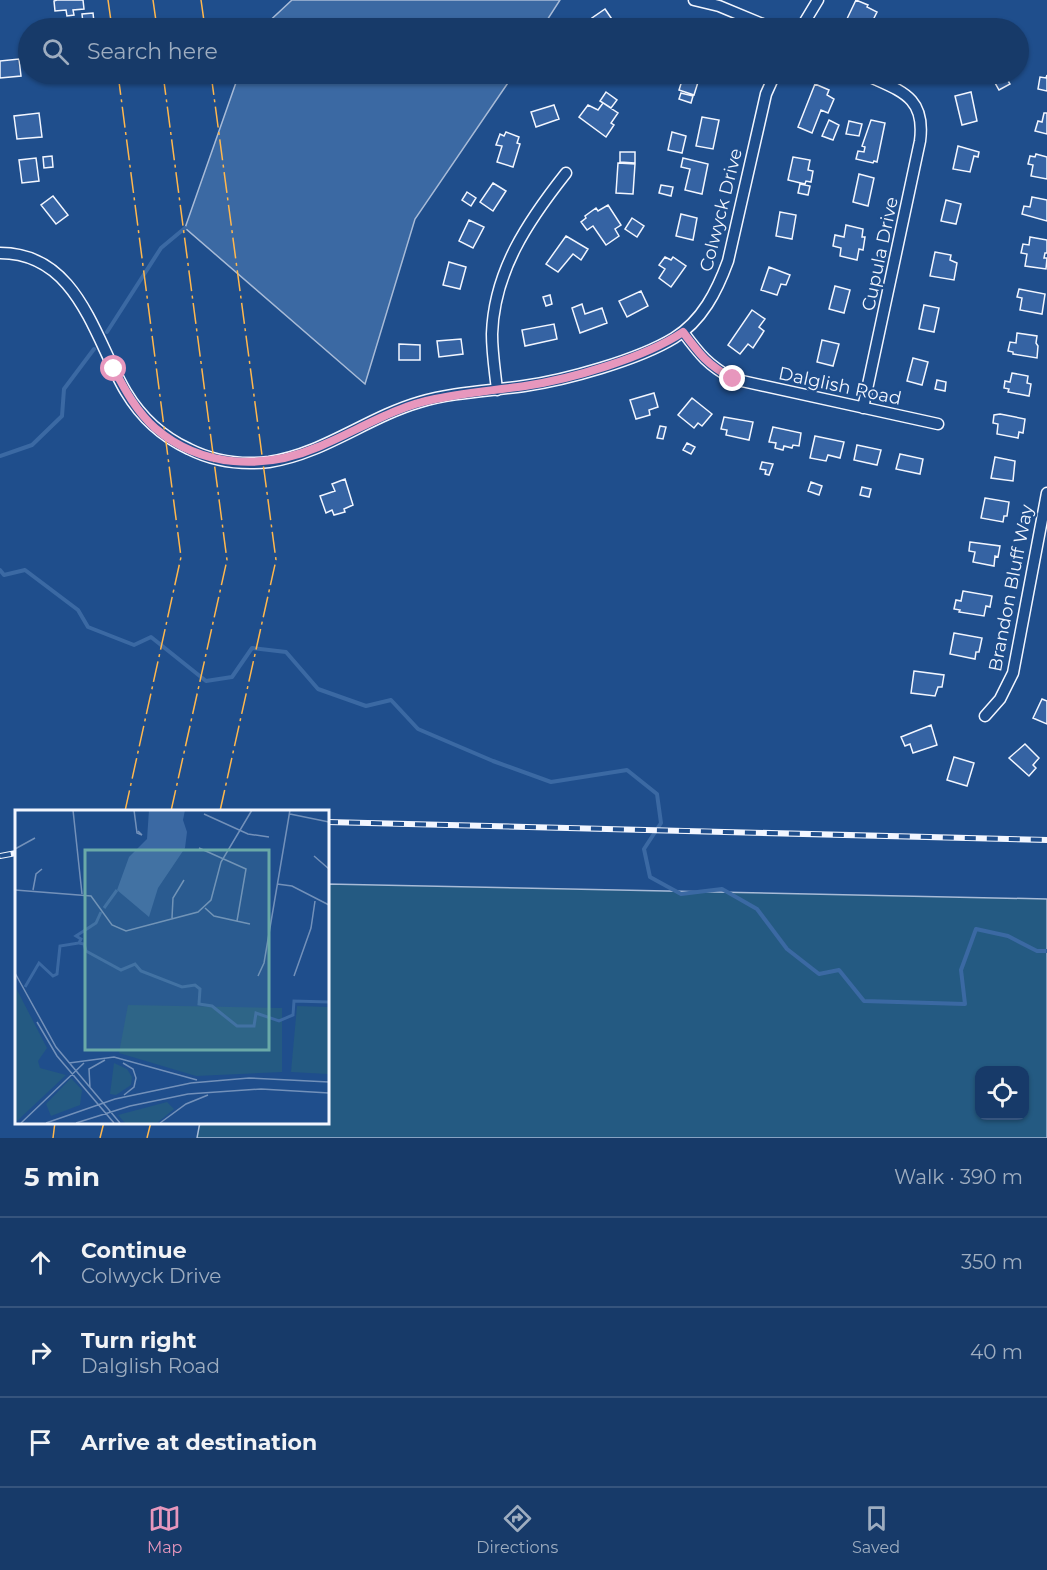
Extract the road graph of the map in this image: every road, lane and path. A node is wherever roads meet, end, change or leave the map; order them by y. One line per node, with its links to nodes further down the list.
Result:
1 (694, 0): 3 (street)
2 (818, 0): 4 (street)
3 (748, 18)
4 (807, 18)
5 (770, 84): 9 (street, Colwyck Drive)
6 (885, 84): 11 (street, Cupula Drive)
7 (566, 173): 10 (street)
8 (0, 253): 10 (street, Colwyck Drive)
9 (683, 332): 10 (street, Colwyck Drive); 11 (street, Dalglish Road)
10 (497, 390)
11 (863, 408): 12 (street, Dalglish Road)
12 (938, 424)
13 (1047, 493): 14 (street, Brandon Bluff Way)
14 (985, 716)

